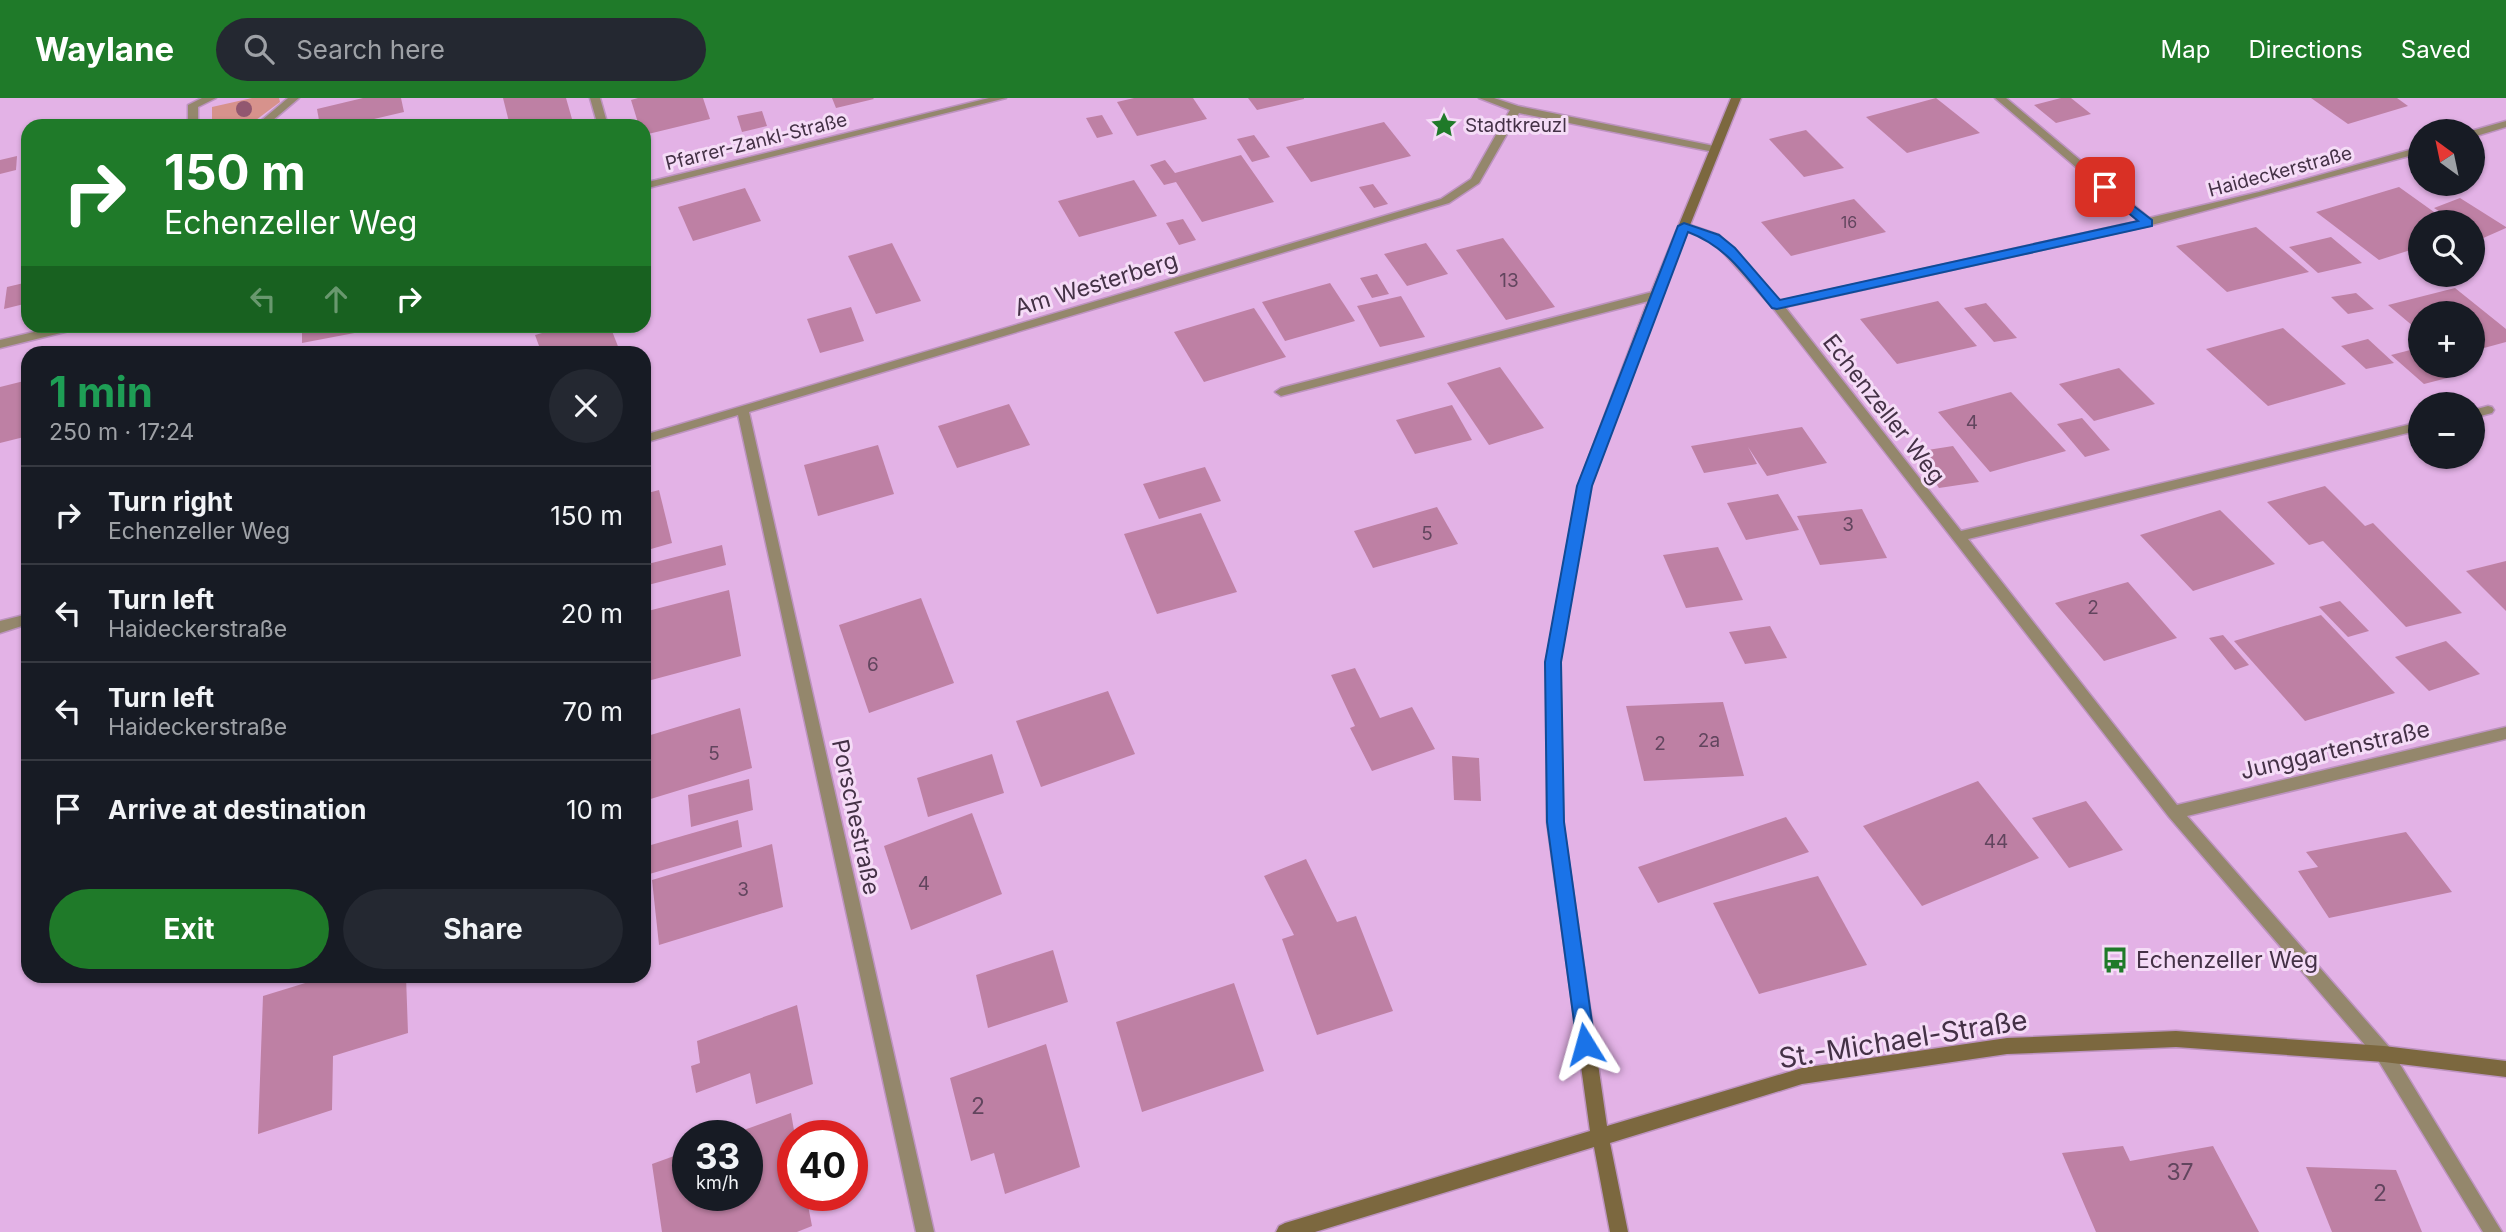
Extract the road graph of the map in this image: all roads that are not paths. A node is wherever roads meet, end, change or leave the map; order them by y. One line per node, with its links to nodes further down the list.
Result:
1 (211, 98): 9 (street)
2 (294, 98): 10 (street)
3 (595, 98): 11 (street)
4 (999, 98): 16 (street, Pfarrer-Zankl-Straße)
5 (1484, 98): 8 (street)
6 (1736, 98): 14 (street)
7 (2000, 98): 17 (street)
8 (1516, 109): 14 (street); 25 (street, Am Westerberg)
9 (193, 119)
10 (268, 119)
11 (601, 119)
12 (2506, 124): 13 (street)
13 (2485, 130)
14 (1714, 149): 18 (street)
15 (2408, 154): 17 (street, Haideckerstraße)
16 (651, 184)
17 (2147, 223): 20 (street, Haideckerstraße)
18 (1684, 226): 19 (street); 20 (street, Echenzeller Weg)
19 (1656, 295): 23 (street); 36 (street)
20 (1777, 305): 29 (street, Echenzeller Weg)
21 (45, 333): 22 (street)
22 (0, 344)
23 (1281, 392)
24 (2488, 410): 26 (street)
25 (743, 411): 28 (street, Am Westerberg); 37 (street, Porschestraße)
26 (2485, 411)
27 (2408, 429): 29 (street)
28 (651, 437)
29 (1957, 537): 33 (street, Echenzeller Weg)
30 (21, 621): 31 (street)
31 (0, 627)
32 (2506, 733): 33 (street, Junggartenstraße)
33 (2174, 812): 34 (street, Echenzeller Weg)
34 (2384, 1054): 35 (street, St.-Michael-Straße); 36 (street, St.-Michael-Straße); 40 (street, Echenzeller Weg)
35 (2506, 1069)
36 (1599, 1136): 38 (street, St.-Michael-Straße); 39 (street)
37 (925, 1232)
38 (1285, 1232)
39 (1619, 1232)
40 (2493, 1232)

